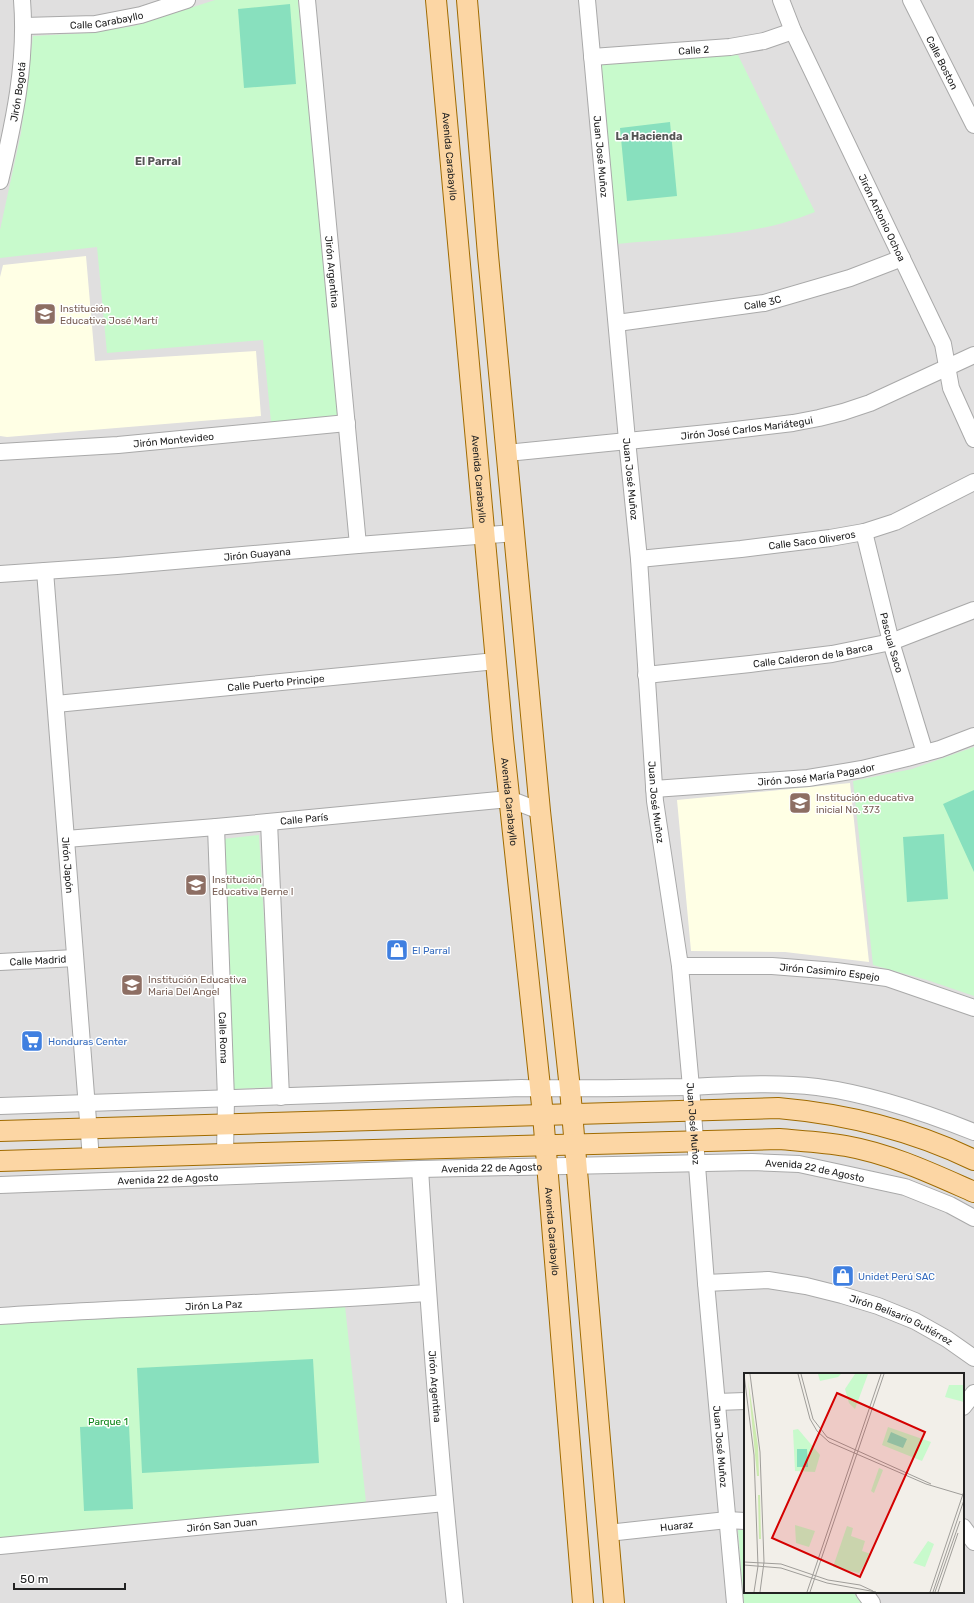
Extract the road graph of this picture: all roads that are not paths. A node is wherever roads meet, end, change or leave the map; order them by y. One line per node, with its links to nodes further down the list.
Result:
1 (22, 0): 9 (street, Jirón Bogotá)
2 (187, 0): 9 (street, Calle Carabayllo)
3 (307, 0): 19 (street, Jirón Argentina)
4 (436, 0): 27 (main road, Avenida Carabayllo)
5 (467, 0): 23 (main road)
6 (587, 0): 11 (street, Juan José Muñoz)
7 (781, 0): 10 (street, Jirón Antonio Ochoa)
8 (911, 0): 12 (street, Calle Boston)
9 (24, 26): 13 (street, Jirón Bogotá)
10 (793, 31): 11 (street, Calle 2); 15 (street, Jirón Antonio Ochoa)
11 (592, 57): 16 (street, Juan José Muñoz)
12 (974, 126)
13 (2, 161): 14 (street, Jirón Bogotá)
14 (0, 182)
15 (902, 258): 16 (street, Calle 3C); 18 (street, Jirón Antonio Ochoa)
16 (617, 323): 21 (street, Juan José Muñoz)
17 (974, 355): 18 (street, Jirón José Carlos Mariátegui)
18 (948, 367): 20 (street, Jirón Antonio Ochoa); 21 (street, Jirón José Carlos Mariátegui)
19 (347, 423): 22 (street, Jirón Montevideo); 28 (street, Jirón Argentina)
20 (974, 439)
21 (627, 440): 23 (street, Jirón José Carlos Mariátegui); 29 (street, Juan José Muñoz)
22 (0, 452)
23 (507, 453): 26 (main road)
24 (974, 482): 25 (street, Calle Saco Oliveros)
25 (864, 532): 29 (street, Calle Saco Oliveros); 33 (street, Pascual Saco)
26 (514, 533): 27 (street, Jirón Guayana); 41 (main road)
27 (484, 535): 28 (street, Jirón Guayana); 34 (main road, Avenida Carabayllo)
28 (358, 545): 30 (street, Jirón Guayana)
29 (639, 559): 35 (street, Juan José Muñoz)
30 (45, 571): 31 (street, Jirón Guayana); 36 (street, Jirón Japón)
31 (0, 574)
32 (974, 610): 33 (street, Calle Calderon de la Barca)
33 (891, 642): 35 (street, Calle Calderon de la Barca); 38 (street, Pascual Saco)
34 (496, 661): 36 (street, Calle Puerto Principe); 40 (main road, Avenida Carabayllo)
35 (646, 675): 39 (street, Juan José Muñoz)
36 (56, 704): 44 (street, Jirón Japón)
37 (974, 736): 38 (street, Jirón José María Pagador)
38 (925, 753): 39 (street, Jirón José María Pagador)
39 (654, 789): 47 (street, Juan José Muñoz)
40 (509, 799): 41 (street, Calle París); 42 (street, Calle París); 50 (main road, Avenida Carabayllo)
41 (540, 812): 51 (main road)
42 (269, 822): 43 (street, Calle París); 52 (street)
43 (216, 827): 44 (street, Calle París); 53 (street, Calle Roma)
44 (66, 839): 45 (street, Jirón Japón)
45 (75, 958): 46 (street, Calle Madrid); 54 (street, Jirón Japón)
46 (0, 962)
47 (680, 966): 48 (street, Jirón Casimiro Espejo); 49 (street, Juan José Muñoz)
48 (974, 1008)
49 (691, 1087): 51 (street); 56 (street, Juan José Muñoz); 62 (street)
50 (541, 1088): 51 (street); 52 (street); 58 (main road, Avenida Carabayllo)
51 (570, 1089): 57 (main road)
52 (281, 1097): 53 (street)
53 (226, 1099): 54 (street); 59 (street, Calle Roma)
54 (87, 1104): 55 (street); 60 (street, Jirón Japón)
55 (0, 1106)
56 (693, 1110): 57 (main road); 63 (street, Juan José Muñoz); 68 (main road)
57 (572, 1114): 58 (main road); 64 (main road)
58 (543, 1115): 59 (main road); 65 (main road, Avenida Carabayllo)
59 (226, 1124): 60 (main road); 66 (street, Calle Roma)
60 (88, 1128): 61 (main road); 67 (street, Jirón Japón)
61 (0, 1131)
62 (974, 1132)
63 (695, 1142): 64 (main road, Avenida 22 de Agosto); 70 (street, Juan José Muñoz); 75 (main road, Avenida 22 de Agosto)
64 (575, 1145): 65 (main road, Avenida 22 de Agosto); 72 (main road)
65 (546, 1146): 66 (main road, Avenida 22 de Agosto); 71 (main road, Avenida Carabayllo)
66 (225, 1154): 67 (main road, Avenida 22 de Agosto)
67 (91, 1159): 69 (main road, Avenida 22 de Agosto)
68 (974, 1160)
69 (0, 1161)
70 (697, 1164): 72 (street, Avenida 22 de Agosto); 76 (street, Avenida 22 de Agosto); 77 (street, Juan José Muñoz)
71 (547, 1166): 72 (street, Avenida 22 de Agosto); 73 (street, Avenida 22 de Agosto); 94 (main road, Avenida Carabayllo)
72 (576, 1166): 89 (main road)
73 (420, 1169): 74 (street, Avenida 22 de Agosto); 78 (street, Jirón Argentina)
74 (0, 1185)
75 (974, 1192)
76 (974, 1218)
77 (706, 1283): 80 (street, Jirón Belisario Gutiérrez); 83 (street, Juan José Muñoz)
78 (428, 1293): 79 (street, Jirón La Paz); 85 (street, Jirón Argentina)
79 (0, 1316)
80 (974, 1358)
81 (974, 1393): 84 (street)
82 (744, 1401): 83 (street)
83 (717, 1402): 86 (street, Juan José Muñoz)
84 (964, 1406)
85 (444, 1503): 91 (street, Jirón San Juan); 93 (street, Jirón Argentina)
86 (727, 1520): 87 (street, Huaraz); 89 (street, Huaraz); 96 (street, Juan José Muñoz)
87 (744, 1521)
88 (964, 1528): 90 (street)
89 (608, 1533): 95 (main road)
90 (974, 1542)
91 (0, 1546)
92 (865, 1593): 97 (street)
93 (455, 1603)
94 (584, 1603)
95 (614, 1603)
96 (735, 1603)
97 (872, 1603)

